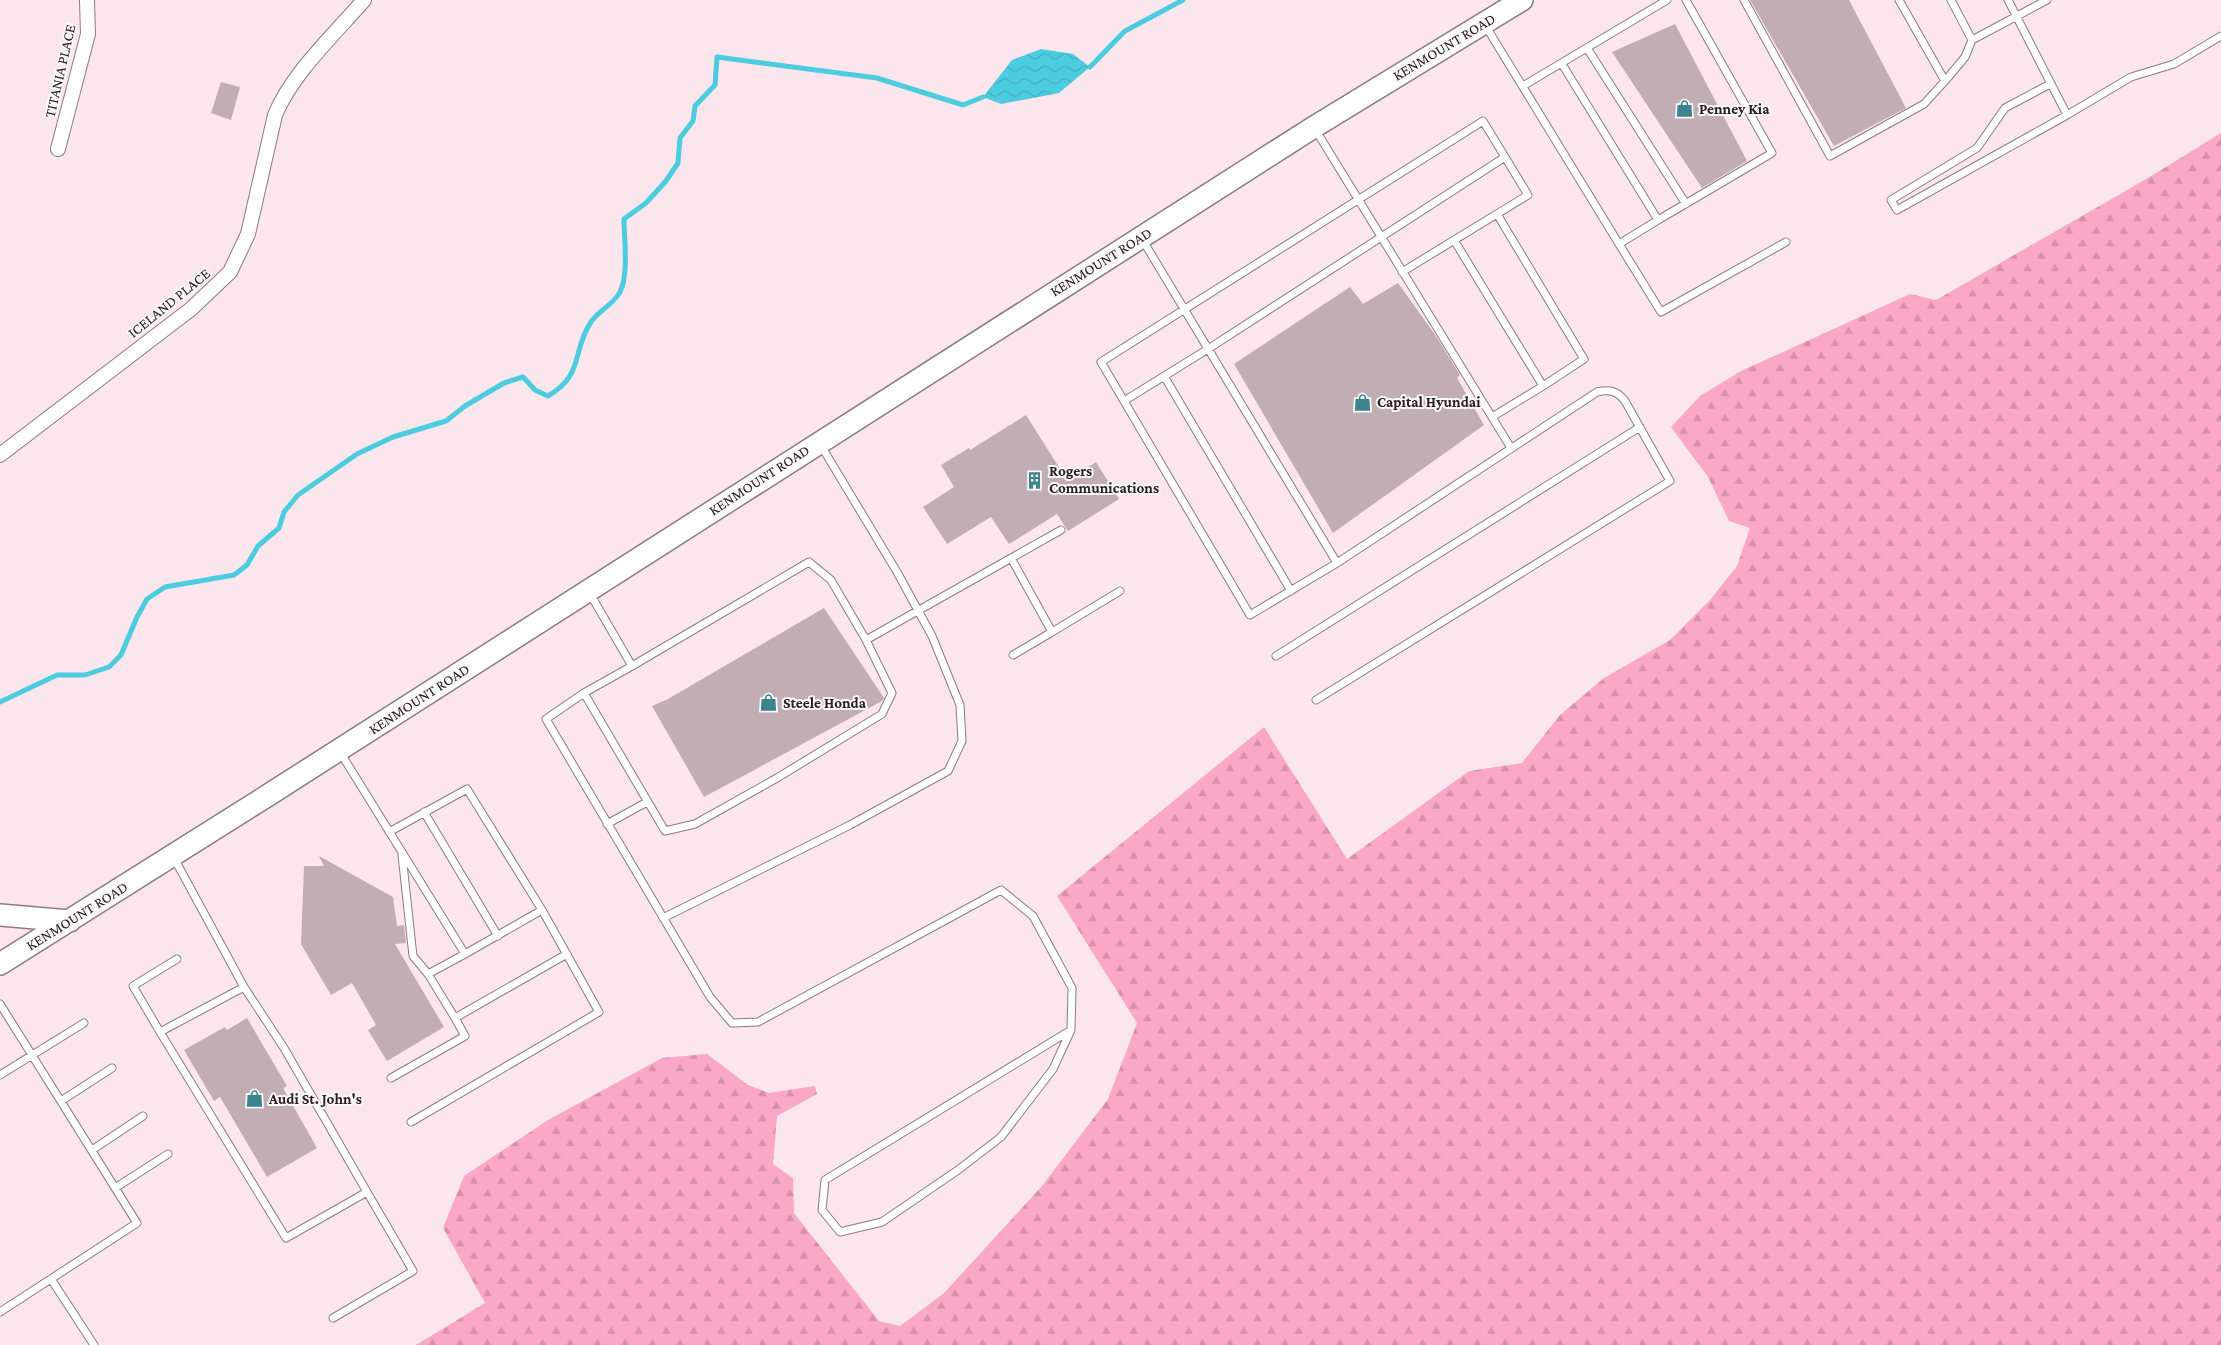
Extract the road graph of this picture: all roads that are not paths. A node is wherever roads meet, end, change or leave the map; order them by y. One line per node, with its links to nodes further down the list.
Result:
1 (87, 0): 22 (street, TITANIA PLACE)
2 (364, 0): 43 (street, ICELAND PLACE)
3 (1522, 0): 12 (main road, KENMOUNT ROAD)
4 (1667, 0): 15 (lane)
5 (1686, 0): 25 (lane)
6 (1744, 0): 17 (lane)
7 (1899, 0): 17 (lane)
8 (1951, 0): 14 (lane)
9 (2008, 0): 11 (lane)
10 (2047, 0): 11 (lane)
11 (2016, 17): 14 (lane); 18 (lane)
12 (1484, 22): 19 (lane); 21 (main road, KENMOUNT ROAD)
13 (2221, 36): 20 (lane)
14 (1972, 40): 17 (lane)
15 (1587, 48): 16 (lane); 25 (lane)
16 (1562, 64): 19 (lane); 27 (lane)
17 (1945, 81)
18 (2050, 84): 20 (lane); 20 (lane)
19 (1522, 86): 32 (lane)
20 (2067, 116)
21 (1314, 127): 24 (lane); 28 (main road, KENMOUNT ROAD)
22 (58, 149)
23 (1505, 157): 24 (lane); 26 (lane); 29 (lane)
24 (1357, 198): 29 (lane); 34 (lane)
25 (1686, 204): 27 (lane)
26 (1497, 214): 30 (lane); 37 (lane)
27 (1658, 220): 32 (lane)
28 (1141, 237): 34 (lane); 41 (main road, KENMOUNT ROAD)
29 (1381, 238): 33 (lane); 35 (lane)
30 (1454, 240): 33 (lane); 37 (lane)
31 (1786, 242): 32 (lane)
32 (1620, 244)
33 (1402, 272): 39 (lane)
34 (1184, 309): 35 (lane); 38 (lane)
35 (1208, 349): 36 (lane); 46 (lane)
36 (1164, 376): 38 (lane); 48 (lane)
37 (1543, 386): 39 (lane)
38 (1124, 401): 48 (lane)
39 (1492, 417): 42 (lane)
40 (1640, 427): 42 (lane); 54 (lane); 57 (lane)
41 (818, 442): 47 (main road, KENMOUNT ROAD); 50 (lane)
42 (1511, 448): 46 (lane)
43 (1, 454)
44 (1061, 530): 45 (lane)
45 (1010, 558): 50 (lane); 51 (lane)
46 (1337, 563): 48 (lane)
47 (588, 590): 55 (lane); 58 (main road, KENMOUNT ROAD)
48 (1291, 591)
49 (1120, 592): 51 (lane)
50 (918, 610): 52 (lane); 67 (lane)
51 (1052, 632): 53 (lane)
52 (866, 640): 55 (lane); 59 (lane)
53 (1013, 655)
54 (1276, 656)
55 (632, 666): 56 (lane)
56 (584, 693): 59 (lane); 61 (lane)
57 (1316, 700)
58 (338, 750): 62 (lane); 64 (main road, KENMOUNT ROAD)
59 (647, 802): 61 (lane)
60 (424, 812): 62 (lane); 65 (lane); 69 (lane)
61 (607, 824): 67 (lane)
62 (389, 832): 63 (lane)
63 (401, 852): 70 (lane); 74 (lane)
64 (172, 856): 68 (main road, KENMOUNT ROAD); 75 (lane)
65 (542, 910): 69 (lane); 71 (lane)
66 (0, 914): 68 (main road)
67 (663, 918): 79 (lane)
68 (70, 920): 73 (main road, KENMOUNT ROAD)
69 (498, 936): 70 (lane)
70 (465, 954): 74 (lane)
71 (567, 954): 77 (lane); 87 (lane)
72 (177, 959): 80 (lane)
73 (0, 964)
74 (428, 974): 77 (lane)
75 (244, 987): 80 (lane); 91 (lane)
76 (0, 1004): 81 (lane)
77 (456, 1018): 84 (lane)
78 (84, 1023): 81 (lane)
79 (1071, 1030): 79 (lane)
80 (160, 1032): 91 (lane)
81 (32, 1054): 83 (lane); 85 (lane)
82 (112, 1068): 85 (lane)
83 (0, 1075)
84 (391, 1078)
85 (61, 1101): 88 (lane)
86 (143, 1116): 88 (lane)
87 (411, 1122)
88 (92, 1150): 90 (lane)
89 (168, 1154): 90 (lane)
90 (115, 1188): 92 (lane)
91 (367, 1192): 94 (lane)
92 (51, 1279): 93 (lane); 95 (lane)
93 (0, 1312)
94 (333, 1318)
95 (94, 1345)

